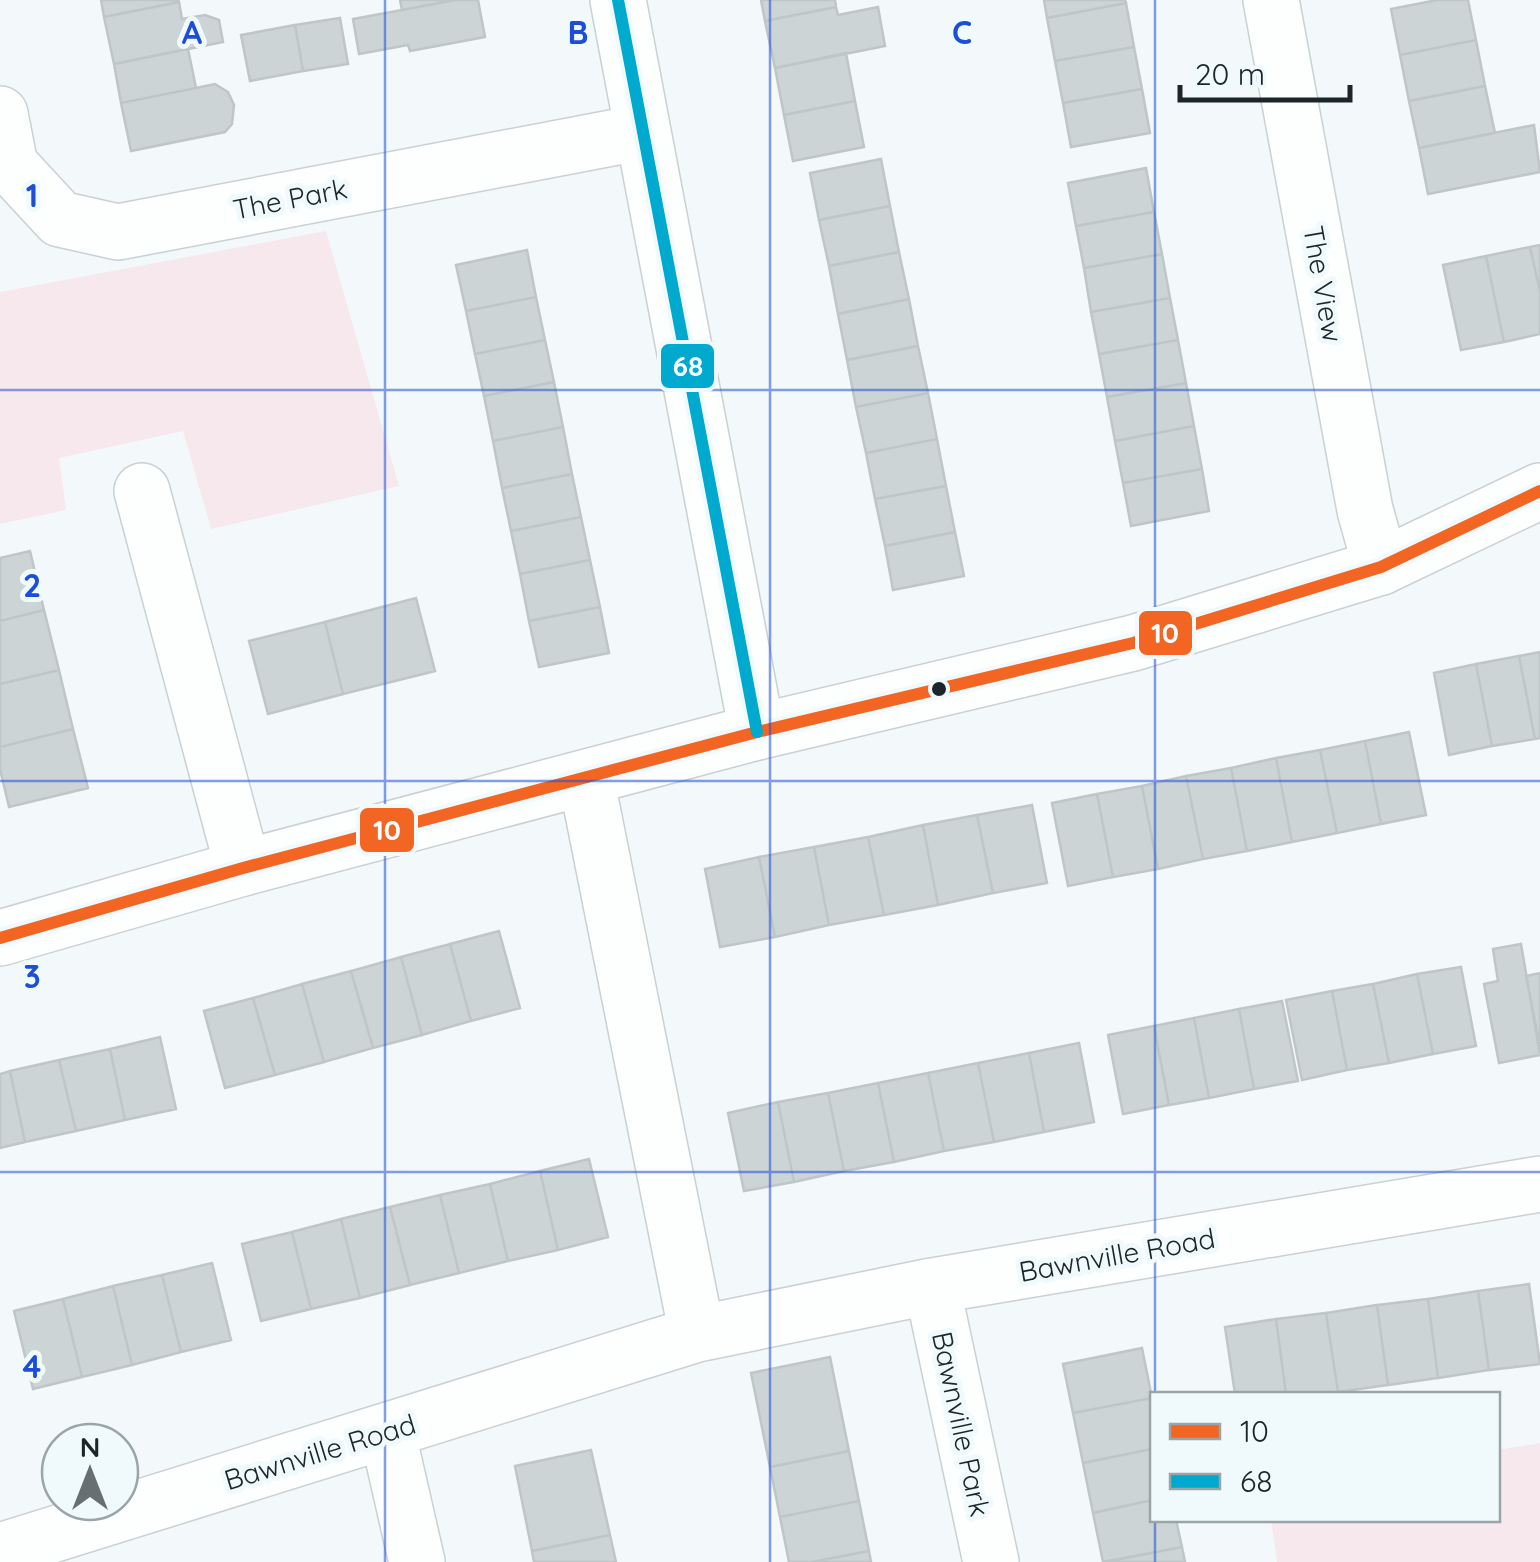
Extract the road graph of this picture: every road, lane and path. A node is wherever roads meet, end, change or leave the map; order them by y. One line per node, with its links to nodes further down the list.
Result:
1 (618, 0): 4 (street)
2 (1271, 0): 7 (street, The View)
3 (0, 114): 4 (street, The Park)
4 (644, 132): 8 (street)
5 (142, 491): 10 (street)
6 (1540, 491): 7 (street)
7 (1381, 567): 8 (street)
8 (757, 732): 9 (street)
9 (586, 778): 10 (street); 14 (street)
10 (243, 868): 11 (street)
11 (0, 938)
12 (1540, 1184): 13 (street, Bawnville Road)
13 (932, 1286): 14 (street, Bawnville Road); 18 (street, Bawnville Park)
14 (696, 1334): 15 (street, Bawnville Road)
15 (387, 1430): 16 (street, Bawnville Road); 17 (street)
16 (0, 1552)
17 (417, 1562)
18 (991, 1562)

